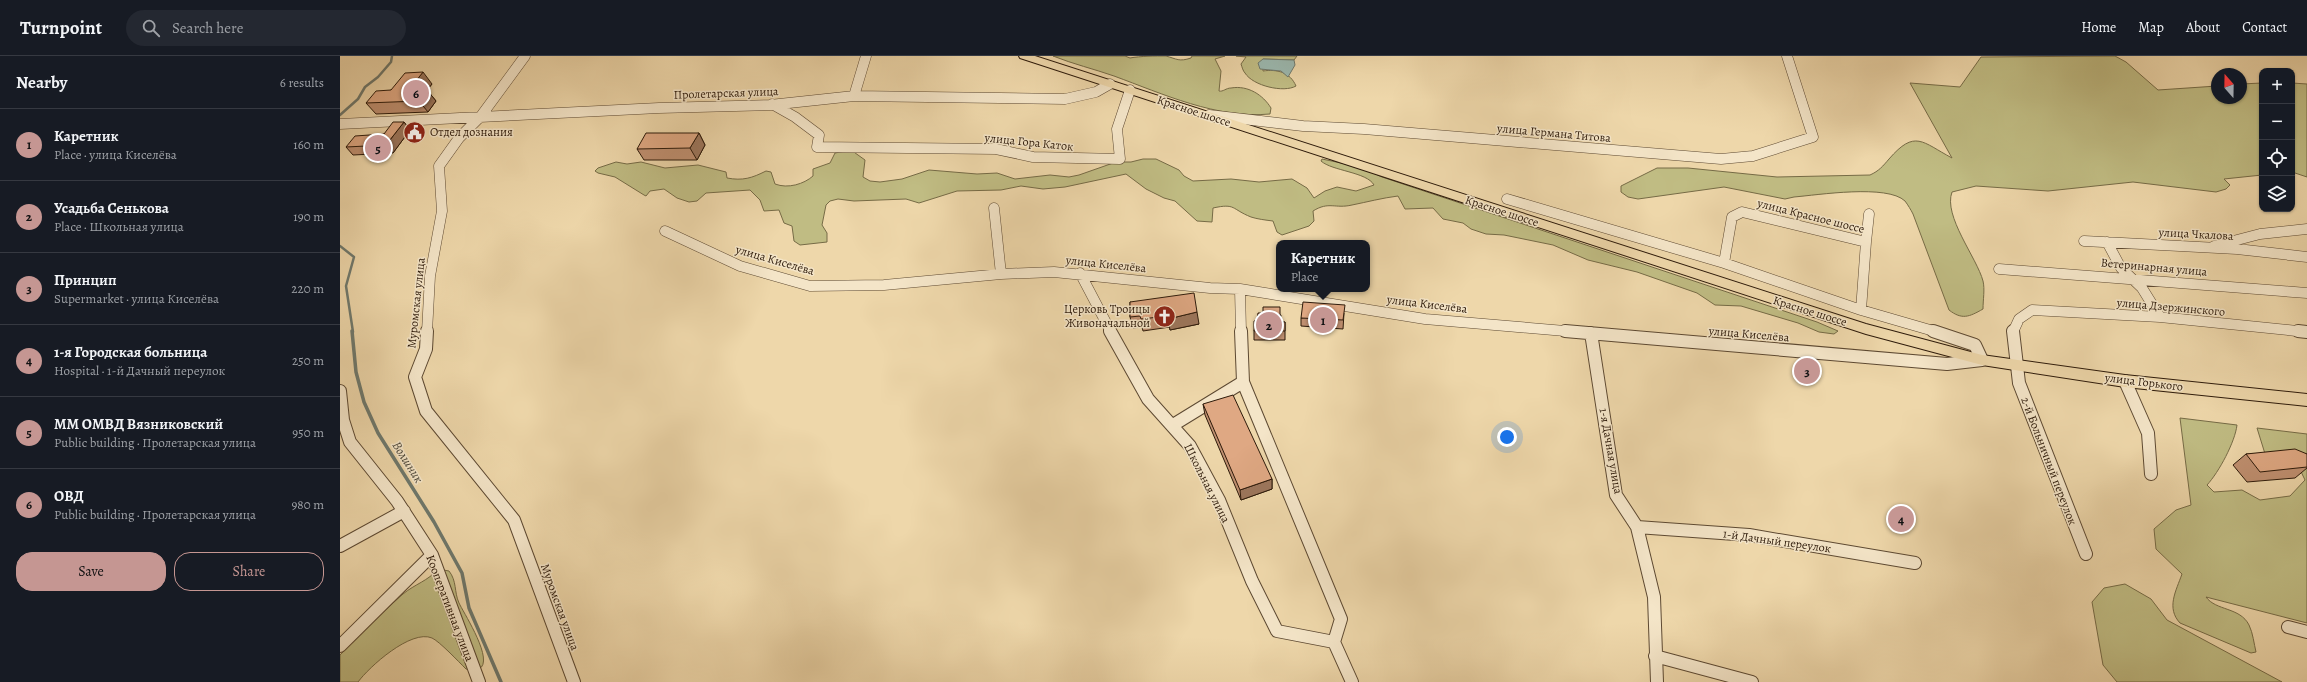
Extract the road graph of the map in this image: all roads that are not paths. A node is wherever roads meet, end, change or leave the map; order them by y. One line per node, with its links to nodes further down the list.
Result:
1 (525, 56): 10 (street, Муромская улица)
2 (866, 56): 7 (street)
3 (1024, 56): 5 (main road, Красное шоссе)
4 (1787, 56): 9 (street, улица Германа Титова)
5 (1110, 84): 6 (main road, Красное шоссе); 7 (street, Пролетарская улица)
6 (1130, 90): 8 (street, улица Гора Каток); 9 (main road, Красное шоссе)
7 (854, 96): 8 (street, Пролетарская улица)
8 (772, 104): 10 (street, Пролетарская улица)
9 (1204, 114): 34 (main road, Красное шоссе)
10 (481, 116): 11 (street, Пролетарская улица); 54 (street, Муромская улица)
11 (340, 124)
12 (1507, 199): 22 (street)
13 (994, 208): 25 (street)
14 (1868, 214): 18 (street)
15 (2307, 229): 20 (street)
16 (665, 231): 25 (street, улица Киселёва)
17 (2084, 241): 19 (street, улица Чкалова)
18 (1866, 242): 22 (street, улица Красное шоссе); 29 (street, улица Красное шоссе)
19 (2107, 242): 20 (street, улица Чкалова); 26 (street)
20 (2210, 248): 21 (street, улица Чкалова)
21 (2307, 256)
22 (1724, 264): 29 (street)
23 (1999, 269): 26 (street, Ветеринарная улица)
24 (1080, 273): 25 (street, улица Киселёва); 27 (street, улица Киселёва); 40 (street, Школьная улица)
25 (1001, 274)
26 (2134, 281): 28 (street, Ветеринарная улица); 31 (street)
27 (1240, 288): 33 (street, улица Киселёва); 37 (street)
28 (2307, 293)
29 (1860, 310): 34 (street)
30 (2032, 310): 31 (street, улица Дзержинского); 35 (street, 2-й Больничный переулок)
31 (2160, 318): 32 (street, улица Дзержинского)
32 (2307, 332)
33 (1591, 333): 34 (street, улица Киселёва); 43 (street, 1-я Дачная улица)
34 (1982, 360): 35 (main road, улица Горького)
35 (2016, 366): 36 (main road, улица Горького); 45 (street, 2-й Больничный переулок)
36 (2124, 381): 39 (main road, улица Горького); 41 (street)
37 (1243, 382): 40 (street); 50 (street)
38 (340, 391): 42 (street, Кооперативная улица)
39 (2307, 400)
40 (1173, 425): 50 (street, Школьная улица)
41 (2151, 474)
42 (404, 511): 44 (street); 46 (street, Кооперативная улица)
43 (1637, 527): 47 (street, 1-й Дачный переулок); 52 (street, 1-я Дачная улица)
44 (340, 546)
45 (2086, 554)
46 (432, 555): 51 (street); 53 (street, Кооперативная улица)
47 (1915, 563)
48 (2288, 627): 49 (street)
49 (2307, 632)
50 (1334, 642): 55 (street)
51 (340, 646)
52 (1655, 656): 56 (street, 1-я Дачная улица); 57 (street)
53 (479, 682)
54 (574, 682)
55 (1352, 682)
56 (1657, 682)
57 (1752, 682)

